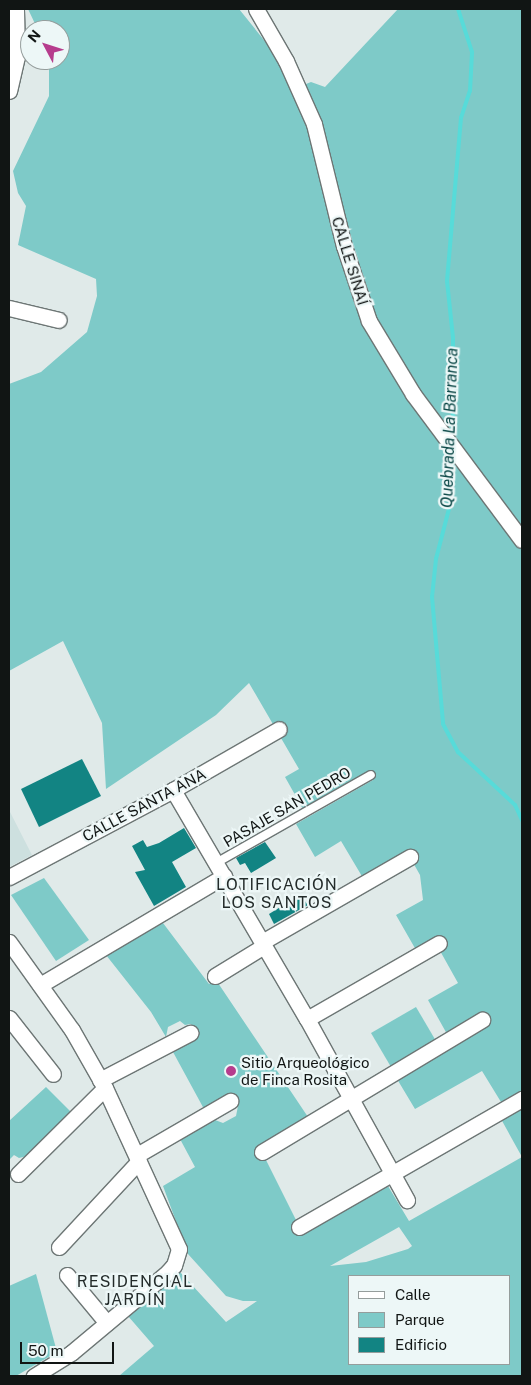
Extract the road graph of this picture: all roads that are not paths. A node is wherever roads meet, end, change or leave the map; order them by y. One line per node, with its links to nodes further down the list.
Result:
1 (16, 9): 3 (street)
2 (256, 9): 6 (street, CALLE SINAÍ)
3 (9, 91)
4 (9, 308): 5 (street)
5 (59, 320)
6 (522, 540)
7 (279, 729): 9 (street, CALLE SANTA ANA)
8 (371, 775): 11 (lane, PASAJE SAN PEDRO)
9 (173, 790): 11 (street); 12 (street, CALLE SANTA ANA)
10 (410, 857): 14 (street)
11 (220, 870): 14 (street); 17 (street)
12 (9, 877)
13 (439, 943): 19 (street)
14 (263, 944): 16 (street); 19 (street)
15 (10, 948): 17 (street)
16 (215, 976)
17 (40, 986): 23 (street)
18 (9, 1018): 22 (street)
19 (307, 1019): 25 (street)
20 (482, 1020): 25 (street)
21 (190, 1033): 23 (street)
22 (53, 1074)
23 (103, 1084): 28 (street); 29 (street)
24 (522, 1099): 30 (street)
25 (350, 1100): 27 (street); 30 (street)
26 (230, 1102): 28 (street)
27 (262, 1152)
28 (138, 1158): 33 (street); 35 (street)
29 (18, 1174)
30 (394, 1175): 31 (street); 32 (street)
31 (408, 1200)
32 (299, 1227)
33 (59, 1247)
34 (67, 1275): 35 (street)
35 (107, 1323): 36 (street)
36 (34, 1376)

